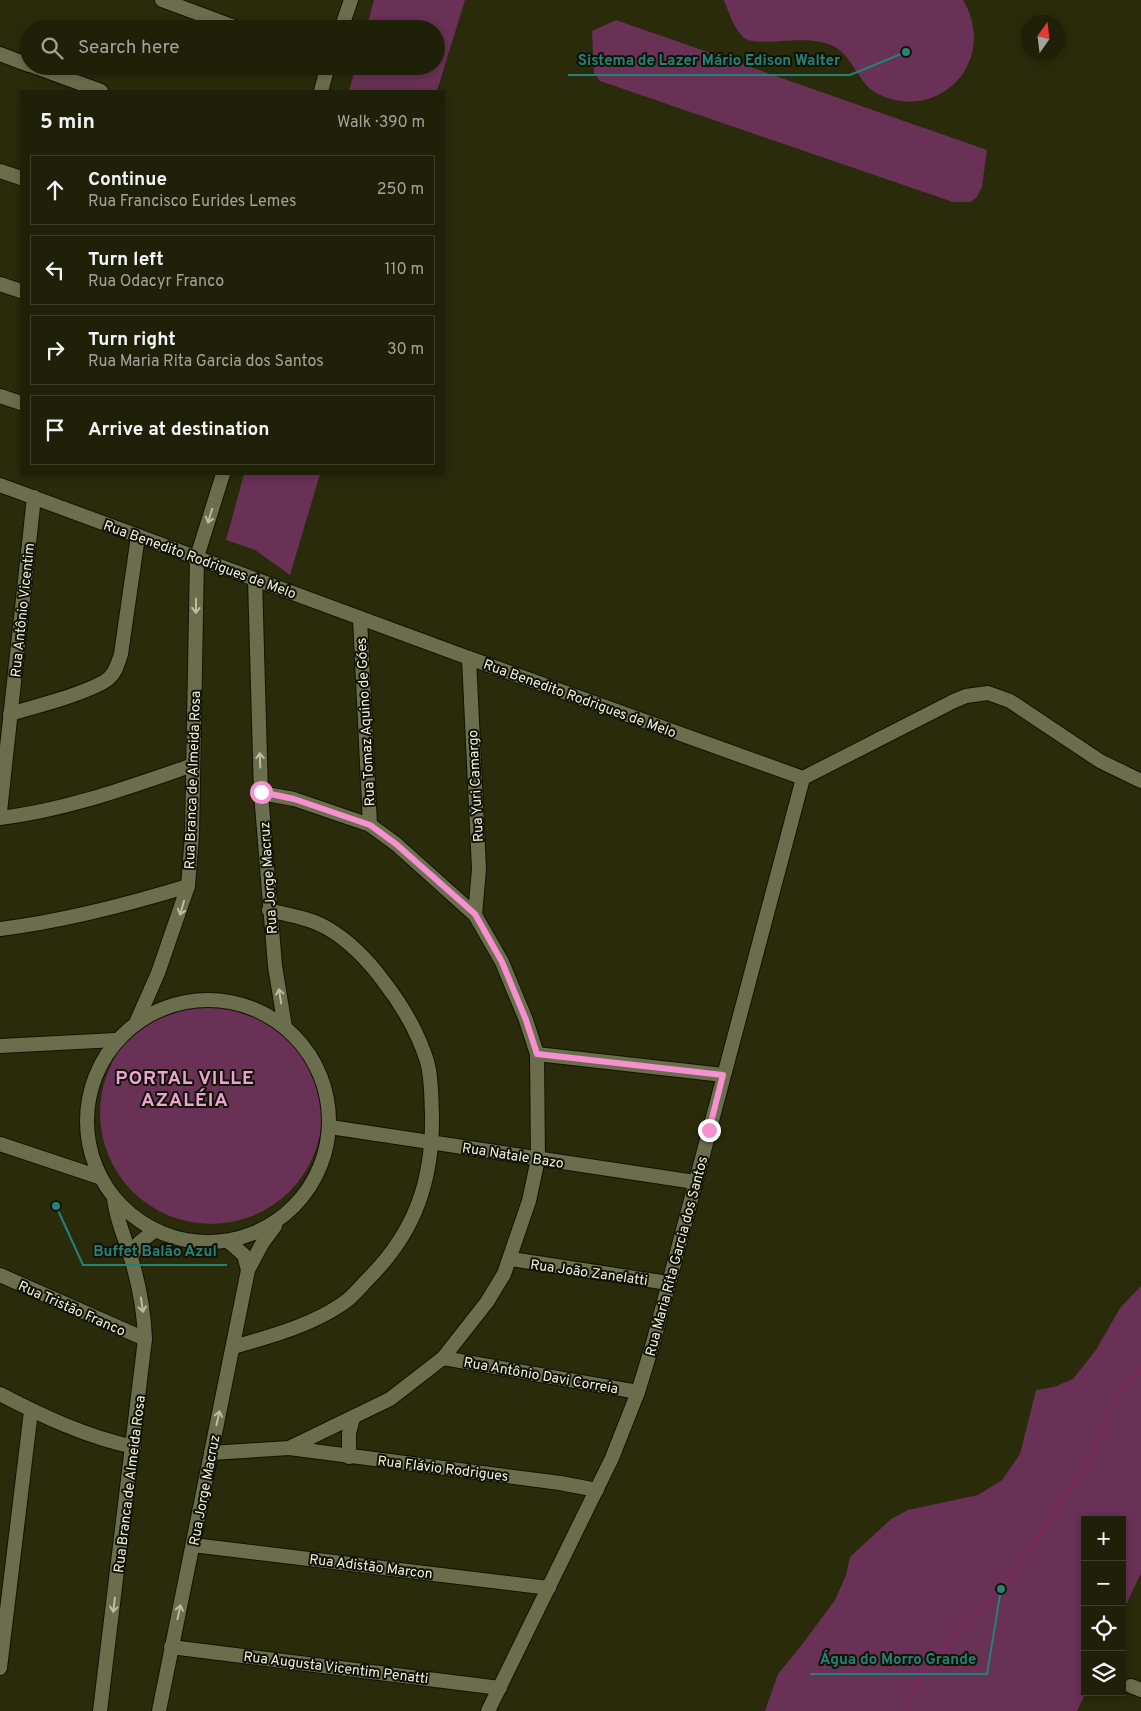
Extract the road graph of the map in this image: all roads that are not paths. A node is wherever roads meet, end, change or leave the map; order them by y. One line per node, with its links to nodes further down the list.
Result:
1 (162, 0): 3 (street)
2 (351, 0): 4 (street)
3 (216, 20)
4 (344, 20)
5 (0, 54): 6 (street)
6 (20, 62)
7 (57, 75): 9 (street)
8 (325, 75): 10 (street)
9 (98, 90)
10 (321, 90)
11 (0, 171): 12 (street)
12 (20, 178)
13 (0, 284): 14 (street)
14 (20, 291)
15 (0, 396): 16 (street)
16 (20, 403)
17 (222, 475): 21 (street, Rua Branca de Almeida Rosa, one-way to 21)
18 (0, 485): 19 (street, Rua Benedito Rodrigues de Melo)
19 (34, 497): 20 (street, Rua Benedito Rodrigues de Melo); 25 (street, Rua Antônio Vicentim)
20 (138, 536): 21 (street, Rua Benedito Rodrigues de Melo); 25 (street)
21 (197, 557): 22 (street, Rua Benedito Rodrigues de Melo); 26 (street, Rua Branca de Almeida Rosa, one-way to 26)
22 (255, 579): 23 (street, Rua Benedito Rodrigues de Melo); 29 (street, Rua Jorge Macruz, one-way to 22)
23 (360, 618): 24 (street, Rua Benedito Rodrigues de Melo); 32 (street, Rua Tomaz Aquino de Góes)
24 (469, 658): 27 (street, Rua Benedito Rodrigues de Melo); 35 (street, Rua Yuri Camargo)
25 (10, 714): 30 (street, Rua Antônio Vicentim)
26 (193, 765): 31 (street); 33 (street, Rua Branca de Almeida Rosa)
27 (803, 778): 28 (street); 43 (street, Rua Maria Rita Garcia dos Santos)
28 (1141, 781)
29 (261, 792): 32 (street); 34 (street, Rua Jorge Macruz)
30 (0, 812)
31 (0, 818)
32 (370, 825): 35 (street)
33 (188, 886): 36 (street); 38 (street, Rua Branca de Almeida Rosa, one-way to 38)
34 (269, 910): 39 (street, Rua Jorge Macruz, one-way to 34); 45 (street)
35 (475, 914): 42 (street)
36 (0, 929)
37 (258, 1010): 38 (street, Rua Branca de Almeida Rosa); 39 (street, Rua Jorge Macruz)
38 (136, 1023): 40 (street, Rua Branca de Almeida Rosa)
39 (285, 1026): 44 (street, Rua Jorge Macruz)
40 (116, 1040): 41 (street); 48 (street, Rua Branca de Almeida Rosa)
41 (0, 1046)
42 (537, 1054): 43 (street); 47 (street)
43 (723, 1075): 49 (street, Rua Maria Rita Garcia dos Santos)
44 (330, 1127): 45 (street, Rua Natale Bazo); 51 (street, Rua Jorge Macruz)
45 (432, 1143): 47 (street, Rua Natale Bazo); 60 (street)
46 (0, 1144): 48 (street)
47 (538, 1158): 49 (street, Rua Natale Bazo); 55 (street)
48 (99, 1177): 50 (street, Rua Branca de Almeida Rosa)
49 (695, 1182): 58 (street, Rua Maria Rita Garcia dos Santos)
50 (114, 1198): 52 (street, Rua Branca de Almeida Rosa); 54 (street, Rua Branca de Almeida Rosa)
51 (280, 1220): 53 (street, Rua Jorge Macruz); 56 (street, Rua Jorge Macruz)
52 (155, 1230): 53 (street, Rua Branca de Almeida Rosa); 54 (street)
53 (228, 1241): 56 (street)
54 (131, 1257): 59 (street, Rua Branca de Almeida Rosa, one-way to 59)
55 (511, 1259): 58 (street, Rua João Zanelatti); 61 (street)
56 (248, 1270): 60 (street, Rua Jorge Macruz)
57 (0, 1275): 59 (street, Rua Tristão Franco)
58 (668, 1283): 62 (street, Rua Maria Rita Garcia dos Santos)
59 (145, 1339): 66 (street, Rua Branca de Almeida Rosa)
60 (234, 1347): 68 (street, Rua Jorge Macruz, one-way to 60)
61 (443, 1358): 62 (street, Rua Antônio Davi Correia); 65 (street)
62 (638, 1392): 70 (street, Rua Maria Rita Garcia dos Santos)
63 (0, 1394): 64 (street)
64 (31, 1411): 66 (street); 74 (street)
65 (353, 1418): 67 (street); 69 (street)
66 (134, 1447): 76 (street, Rua Branca de Almeida Rosa, one-way to 76)
67 (289, 1448): 68 (street); 69 (street, Rua Flávio Rodrigues)
68 (211, 1453): 71 (street, Rua Jorge Macruz)
69 (349, 1457): 70 (street, Rua Flávio Rodrigues)
70 (596, 1490): 72 (street, Rua Maria Rita Garcia dos Santos)
71 (193, 1545): 72 (street, Rua Adistão Marcon); 73 (street, Rua Jorge Macruz, one-way to 71)
72 (549, 1588): 75 (street, Rua Maria Rita Garcia dos Santos)
73 (171, 1647): 75 (street, Rua Augusta Vicentim Penatti); 77 (street, Rua Jorge Macruz)
74 (0, 1668)
75 (500, 1688): 78 (street, Rua Maria Rita Garcia dos Santos)
76 (100, 1711)
77 (159, 1711)
78 (488, 1711)

